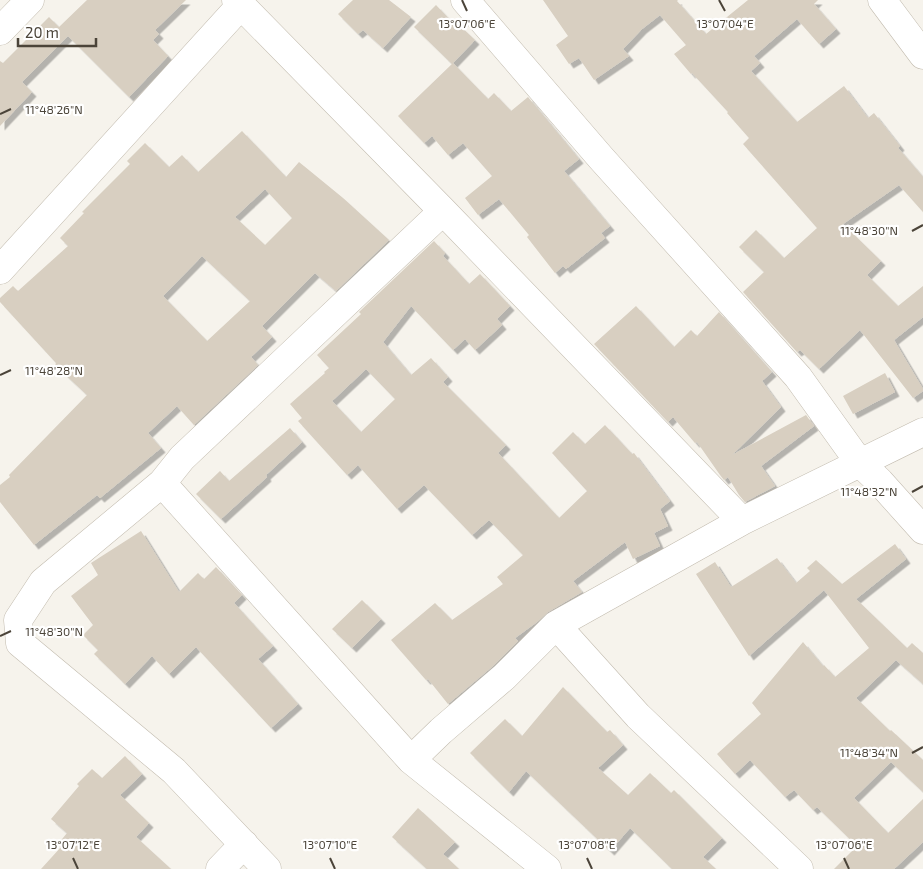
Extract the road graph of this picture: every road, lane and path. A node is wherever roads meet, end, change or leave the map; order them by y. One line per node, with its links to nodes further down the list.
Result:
1 (30, 0): 5 (street)
2 (465, 0): 10 (street)
3 (882, 0): 6 (street)
4 (238, 3): 7 (street); 8 (street)
5 (0, 31)
6 (923, 54)
7 (443, 210): 11 (street); 12 (street)
8 (0, 270)
9 (923, 432): 10 (street)
10 (859, 462): 12 (street); 13 (street)
11 (162, 483): 15 (street); 16 (street)
12 (742, 521): 14 (street)
13 (923, 530)
14 (556, 625): 15 (street); 20 (street)
15 (411, 760): 19 (street)
16 (244, 844): 17 (street); 18 (street)
17 (220, 869)
18 (268, 869)
19 (547, 869)
20 (799, 869)

